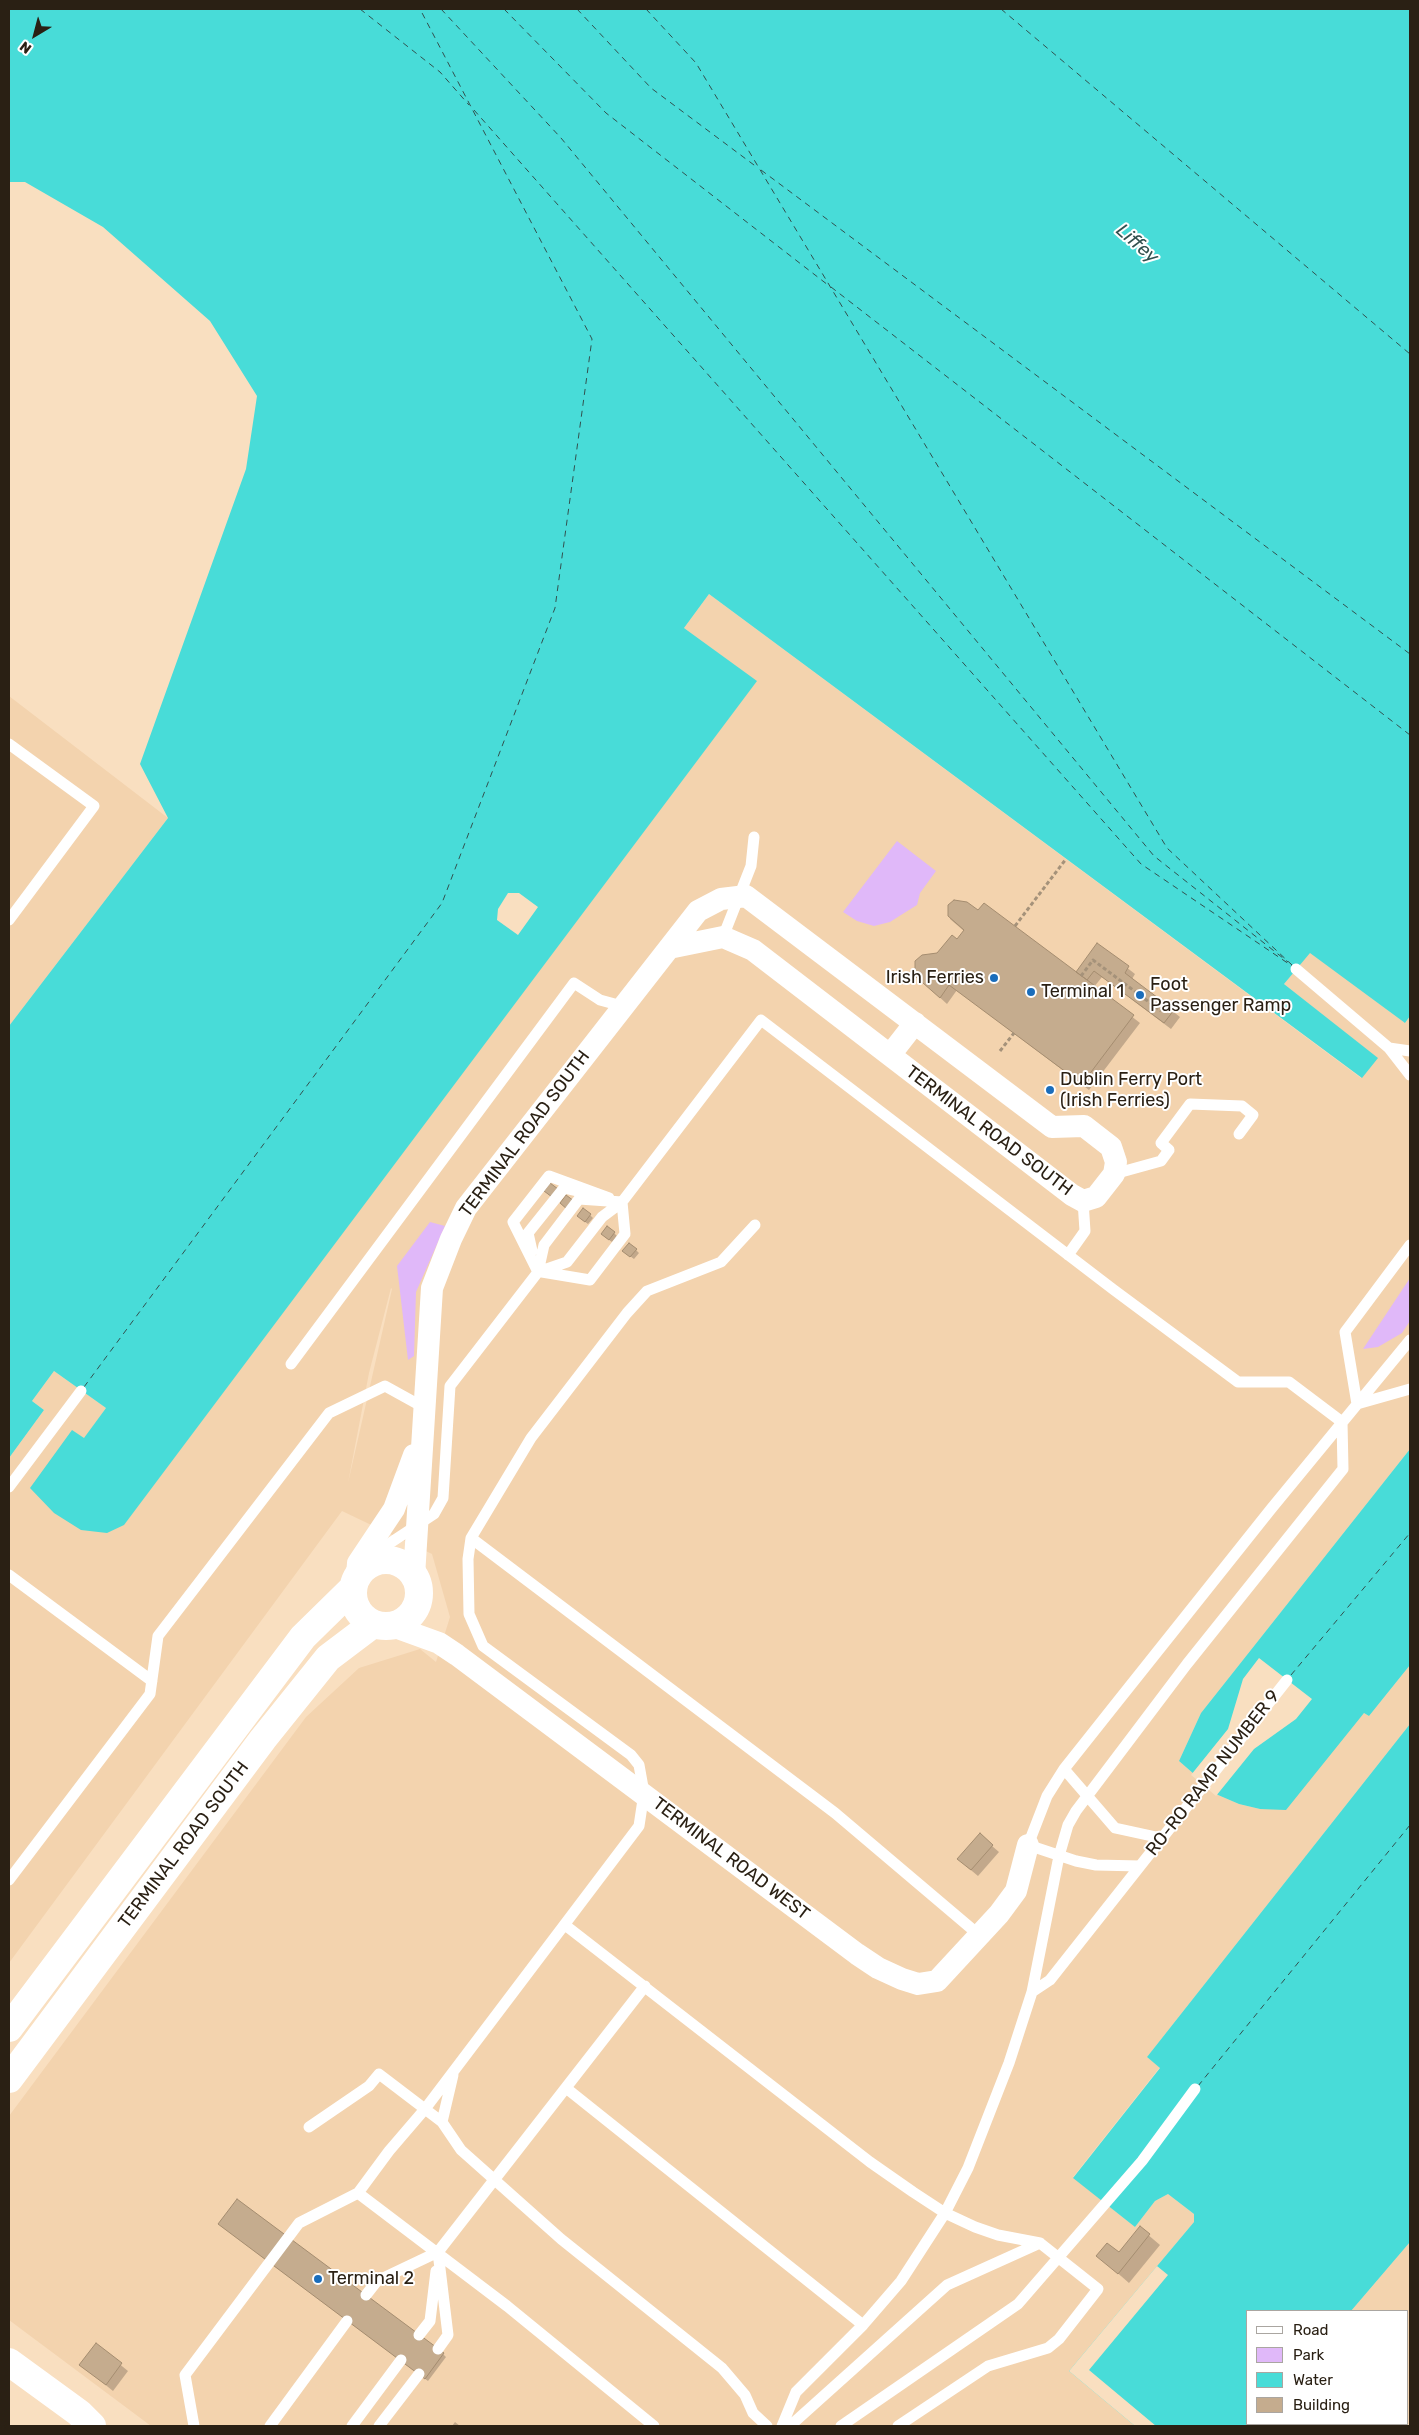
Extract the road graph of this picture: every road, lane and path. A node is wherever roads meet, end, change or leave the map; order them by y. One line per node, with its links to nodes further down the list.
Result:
1 (9, 744): 5 (lane)
2 (754, 837): 4 (lane)
3 (1066, 859): 6 (path)
4 (739, 897): 7 (lane); 8 (street, TERMINAL ROAD SOUTH); 12 (street)
5 (9, 920)
6 (1015, 926)
7 (723, 937): 8 (street); 17 (street, TERMINAL ROAD SOUTH)
8 (669, 948): 10 (street, TERMINAL ROAD SOUTH)
9 (1081, 976): 11 (path)
10 (622, 1006): 29 (lane); 33 (street, TERMINAL ROAD SOUTH)
11 (1161, 1011)
12 (915, 1023): 17 (street, TERMINAL ROAD SOUTH); 21 (street)
13 (1014, 1033): 16 (path)
14 (1389, 1048): 15 (lane); 18 (lane); 19 (lane)
15 (1410, 1051)
16 (1000, 1052)
17 (890, 1055): 22 (street, TERMINAL ROAD SOUTH)
18 (1410, 1069)
19 (1410, 1075)
20 (1239, 1134): 21 (lane)
21 (1114, 1174): 22 (street, TERMINAL ROAD SOUTH)
22 (1083, 1201): 26 (lane)
23 (622, 1202): 26 (lane); 27 (lane); 27 (lane); 27 (lane); 27 (lane); 27 (lane)
24 (755, 1225): 38 (lane)
25 (1410, 1245): 32 (lane)
26 (1068, 1255): 34 (lane)
27 (538, 1272): 37 (lane)
28 (1410, 1340): 32 (lane)
29 (291, 1364)
30 (1410, 1389): 32 (lane)
31 (81, 1390): 36 (lane)
32 (1357, 1404): 34 (lane)
33 (423, 1406): 35 (street, TERMINAL ROAD SOUTH); 43 (lane)
34 (1342, 1422): 45 (lane); 47 (lane)
35 (423, 1431): 37 (street, TERMINAL ROAD SOUTH); 40 (street, TERMINAL ROAD SOUTH)
36 (10, 1485)
37 (416, 1527): 40 (lane); 41 (street, TERMINAL ROAD SOUTH)
38 (471, 1538): 46 (lane); 54 (lane)
39 (9, 1575): 43 (lane)
40 (360, 1576): 41 (street); 42 (street); 57 (street, TERMINAL ROAD SOUTH)
41 (414, 1576): 42 (street)
42 (382, 1625): 46 (street, TERMINAL ROAD WEST); 59 (street, TERMINAL ROAD SOUTH)
43 (152, 1680): 52 (lane)
44 (1287, 1680): 48 (lane, RO-RO RAMP NUMBER 9)
45 (1064, 1770): 47 (lane); 49 (lane)
46 (644, 1793): 53 (lane); 54 (street, TERMINAL ROAD WEST)
47 (1086, 1795): 48 (lane); 50 (lane)
48 (1160, 1838): 51 (lane, RO-RO RAMP NUMBER 9)
49 (1028, 1845): 50 (lane); 54 (street, TERMINAL ROAD WEST)
50 (1059, 1856): 51 (lane); 56 (lane)
51 (1140, 1866): 56 (lane, RO-RO RAMP NUMBER 9)
52 (9, 1880)
53 (565, 1925): 55 (lane); 58 (lane)
54 (979, 1935)
55 (645, 1986): 60 (lane); 67 (lane)
56 (1032, 1992): 67 (lane)
57 (9, 2028)
58 (454, 2071): 62 (lane); 63 (lane)
59 (9, 2079)
60 (566, 2088): 65 (lane); 72 (lane)
61 (1195, 2090): 88 (lane)
62 (425, 2108): 63 (lane); 64 (lane); 66 (lane)
63 (442, 2122): 65 (lane)
64 (309, 2127)
65 (494, 2179): 69 (lane); 85 (lane)
66 (358, 2193): 69 (lane); 80 (lane)
67 (945, 2213): 68 (lane); 72 (lane)
68 (1040, 2243): 87 (lane); 89 (lane)
69 (438, 2252): 70 (lane); 73 (lane); 74 (lane); 84 (lane)
70 (366, 2295)
71 (347, 2320): 81 (lane)
72 (863, 2325): 86 (lane)
73 (419, 2335)
74 (438, 2349)
75 (401, 2360): 82 (lane)
76 (9, 2362): 78 (street)
77 (419, 2374): 83 (lane)
78 (86, 2420): 79 (street)
79 (114, 2426)
80 (194, 2426)
81 (270, 2426)
82 (352, 2426)
83 (379, 2426)
84 (654, 2426)
85 (767, 2426)
86 (782, 2426)
87 (790, 2426)
88 (841, 2426)
89 (898, 2426)

